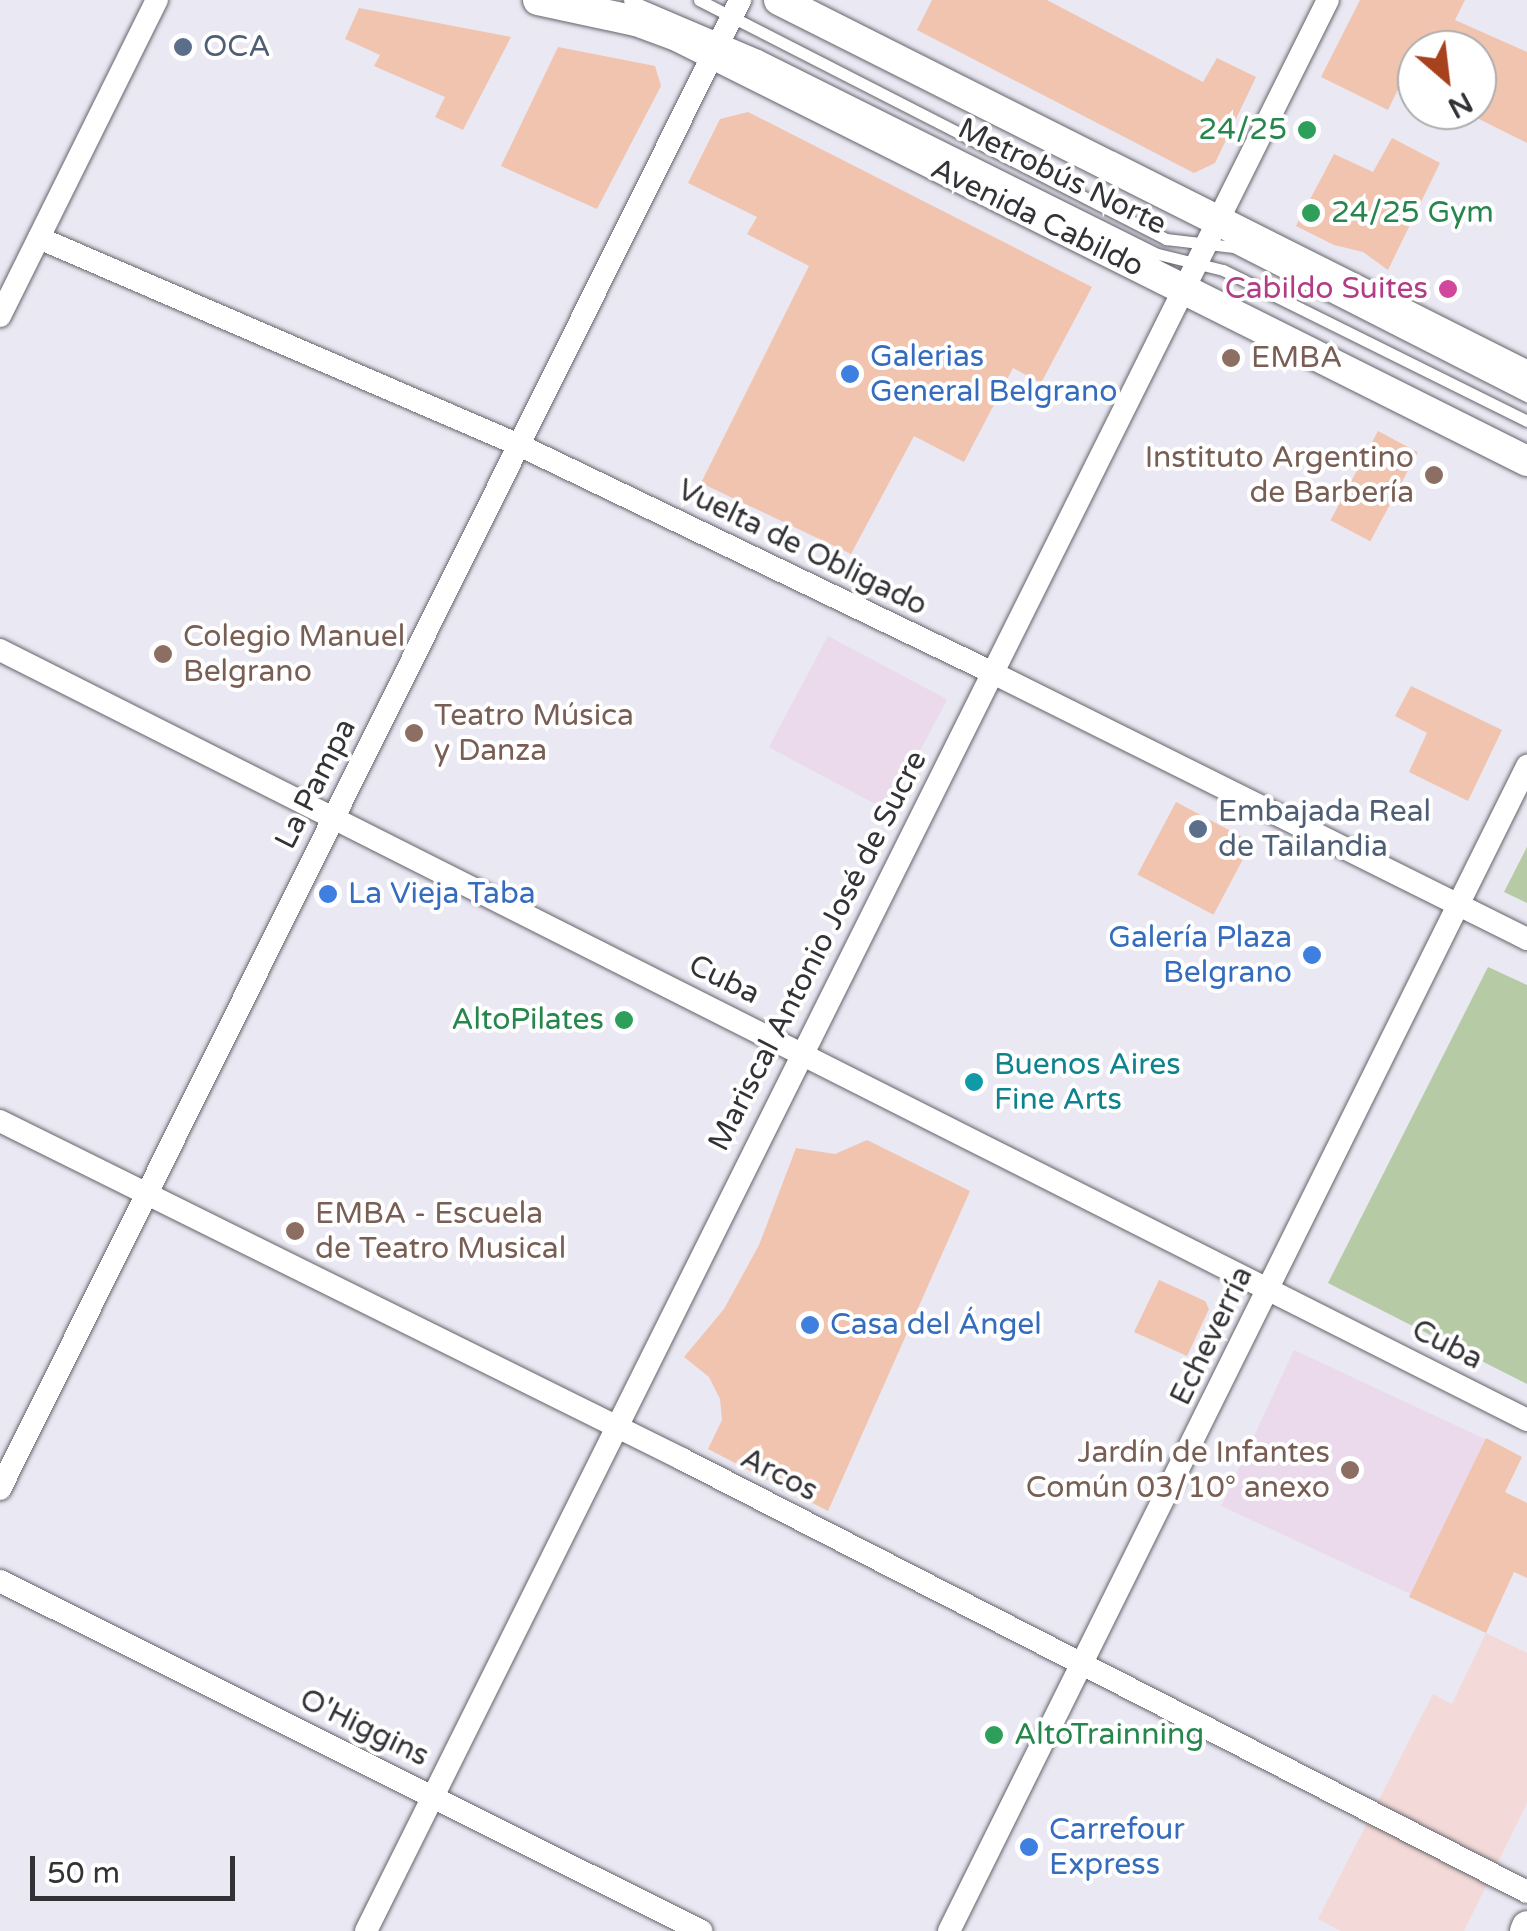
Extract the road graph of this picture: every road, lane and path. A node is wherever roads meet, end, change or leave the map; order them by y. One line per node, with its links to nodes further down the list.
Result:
1 (157, 0): 8 (street)
2 (538, 0): 7 (main road, Avenida Cabildo)
3 (629, 0): 7 (lane, Metrobús Norte)
4 (699, 0): 7 (lane, Metrobús Norte)
5 (779, 0): 9 (main road, Avenida Cabildo)
6 (1328, 0): 9 (street, Mariscal Antonio José de Sucre)
7 (727, 28): 9 (main road, Avenida Cabildo); 9 (lane, Metrobús Norte); 14 (street, La Pampa)
8 (39, 238): 10 (street); 14 (street, Vuelta de Obligado)
9 (1199, 254): 11 (main road, Avenida Cabildo); 12 (lane); 13 (lane, Metrobús Norte); 15 (main road, Avenida Cabildo); 17 (street, Mariscal Antonio José de Sucre)
10 (0, 316)
11 (1527, 376)
12 (1527, 396)
13 (1527, 421)
14 (519, 445): 17 (street, Vuelta de Obligado); 19 (street, La Pampa)
15 (1527, 460)
16 (0, 650): 19 (street, Cuba)
17 (991, 672): 20 (street, Vuelta de Obligado); 22 (street, Mariscal Antonio José de Sucre)
18 (1527, 766): 20 (street, Echeverría)
19 (332, 819): 22 (street, Cuba); 24 (street, La Pampa)
20 (1459, 903): 21 (street, Vuelta de Obligado); 25 (street, Echeverría)
21 (1527, 938)
22 (802, 1053): 25 (street, Cuba); 27 (street, Mariscal Antonio José de Sucre)
23 (0, 1121): 24 (street, Arcos)
24 (146, 1193): 27 (street, Arcos); 28 (street, La Pampa)
25 (1270, 1287): 26 (street, Cuba); 30 (street, Echeverría)
26 (1527, 1420)
27 (614, 1426): 30 (street, Arcos); 31 (street, Mariscal Antonio José de Sucre)
28 (0, 1488)
29 (0, 1582): 31 (street, O'Higgins)
30 (1084, 1663): 32 (street, Arcos); 35 (street, Echeverría)
31 (434, 1796): 33 (street, Mariscal Antonio José de Sucre); 34 (street, O'Higgins)
32 (1527, 1892)
33 (366, 1931)
34 (701, 1931)
35 (950, 1931)

